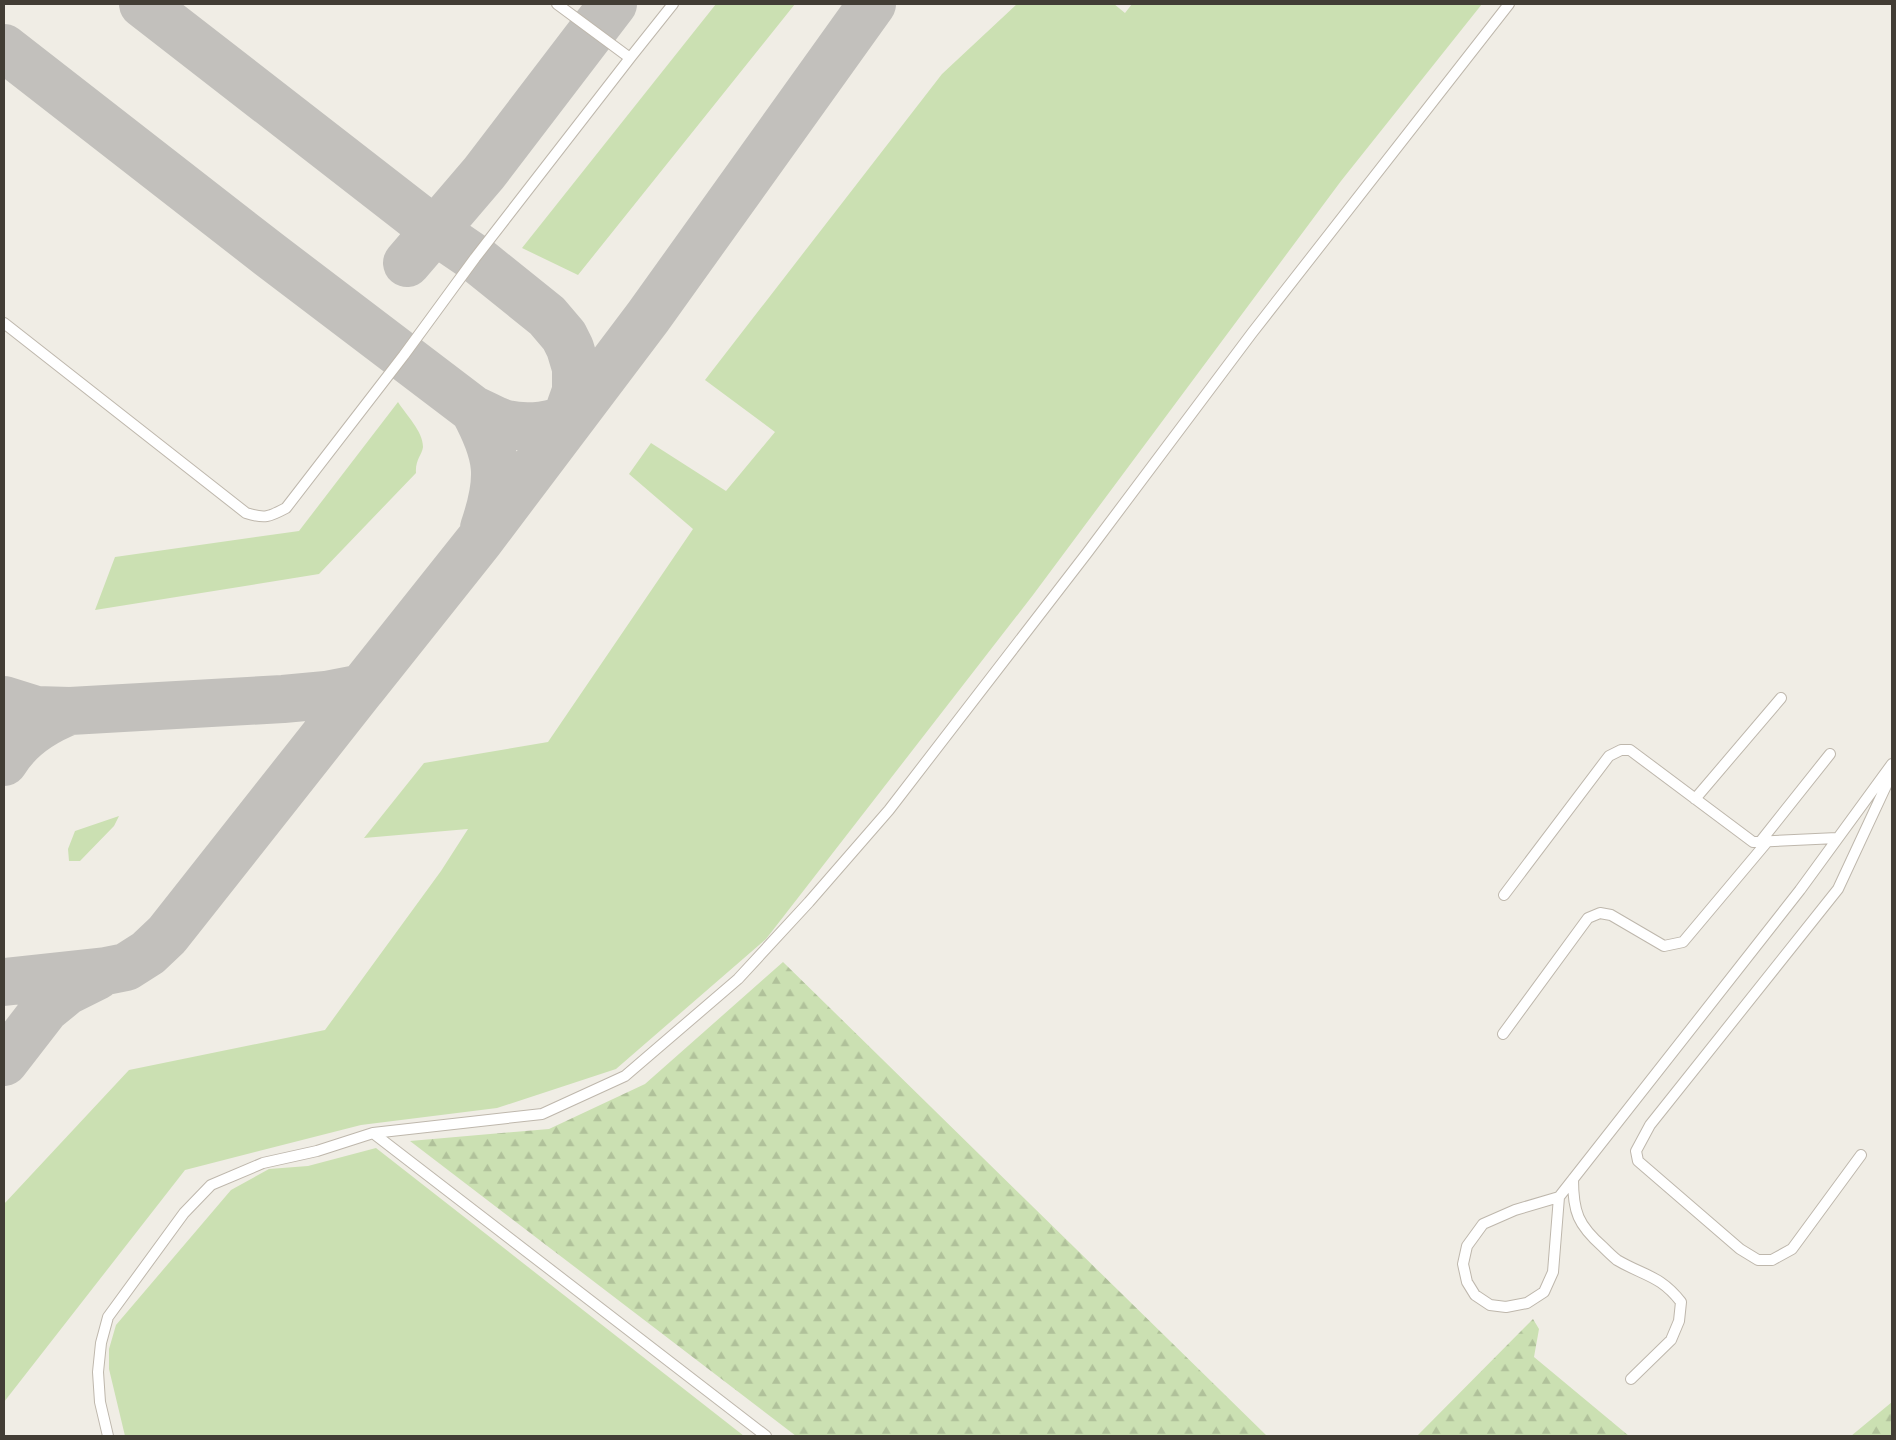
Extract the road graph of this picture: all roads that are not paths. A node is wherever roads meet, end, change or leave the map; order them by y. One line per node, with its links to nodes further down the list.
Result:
1 (557, 4): 4 (lane)
2 (673, 4): 4 (lane)
3 (1509, 4): 15 (lane)
4 (630, 58): 5 (lane)
5 (4, 323)
6 (1781, 698): 10 (lane)
7 (1830, 754): 12 (lane)
8 (1892, 764): 11 (lane)
9 (1892, 773): 16 (lane)
10 (1695, 799): 12 (lane); 13 (lane)
11 (1837, 838): 12 (lane); 17 (lane)
12 (1763, 842): 14 (lane)
13 (1504, 895)
14 (1503, 1034)
15 (374, 1133): 20 (lane); 21 (lane)
16 (1861, 1155)
17 (1573, 1179): 18 (lane); 19 (lane)
18 (1559, 1197): 18 (lane)
19 (1631, 1380)
20 (108, 1436)
21 (766, 1436)

